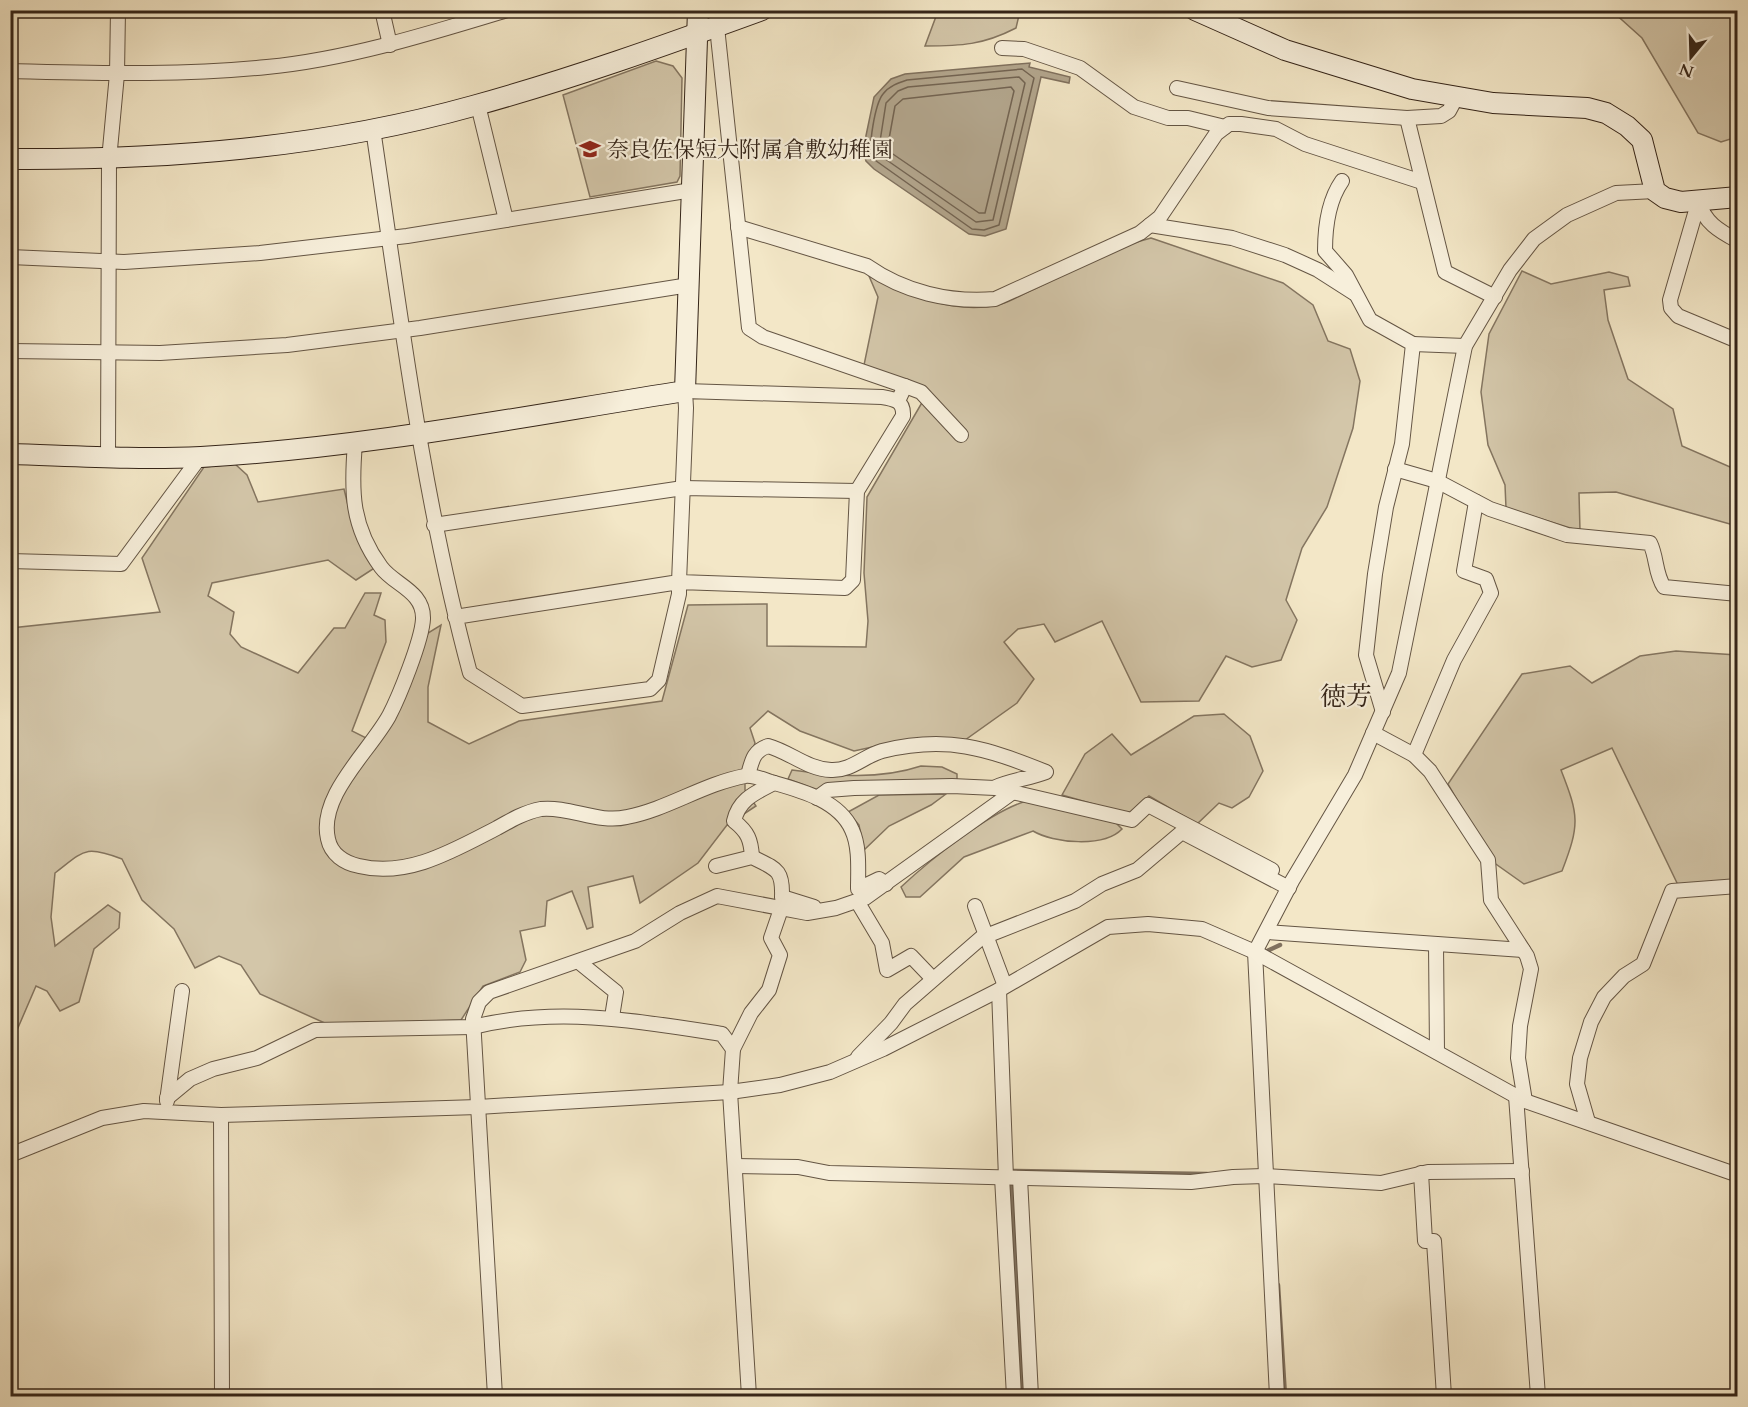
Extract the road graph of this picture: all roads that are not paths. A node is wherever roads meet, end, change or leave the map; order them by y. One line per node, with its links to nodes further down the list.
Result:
1 (117, 10): 11 (street)
2 (382, 10): 8 (street)
3 (507, 10): 8 (street)
4 (698, 10): 7 (street)
5 (762, 10): 7 (street)
6 (1195, 10): 13 (street)
7 (707, 30): 14 (street); 22 (street); 28 (street)
8 (390, 45): 11 (street)
9 (1002, 48): 16 (street)
10 (10, 71): 11 (street)
11 (117, 74): 19 (street)
12 (1177, 88): 15 (street)
13 (1456, 98): 15 (street); 23 (street)
14 (478, 105): 17 (street); 26 (street)
15 (1407, 118): 21 (street)
16 (1225, 127): 21 (street); 27 (street)
17 (373, 129): 19 (street); 29 (street)
18 (10, 159): 19 (street)
19 (109, 160): 32 (street)
20 (1342, 181): 34 (street)
21 (1422, 182): 35 (street)
22 (693, 190): 26 (street); 33 (street)
23 (1655, 191): 25 (street); 35 (street)
24 (1737, 197): 25 (street)
25 (1699, 201): 30 (street); 37 (street)
26 (506, 220): 29 (street)
27 (1150, 225): 28 (street); 34 (street)
28 (738, 227): 42 (street)
29 (389, 237): 32 (street); 36 (street)
30 (1737, 241)
31 (10, 257): 32 (street)
32 (109, 261): 41 (street)
33 (689, 285): 36 (street); 43 (street)
34 (1354, 293): 38 (street)
35 (1495, 297): 39 (street)
36 (403, 329): 41 (street); 45 (street)
37 (1737, 341)
38 (1413, 344): 39 (street); 51 (street)
39 (1465, 346): 52 (street)
40 (10, 351): 41 (street)
41 (108, 353): 49 (street)
42 (905, 386): 44 (street); 46 (street)
43 (685, 391): 44 (street); 45 (street); 53 (street)
44 (898, 401): 54 (street)
45 (419, 433): 47 (street); 56 (street)
46 (961, 435)
47 (355, 443): 50 (street); 64 (street)
48 (10, 454): 49 (street)
49 (108, 457): 50 (street)
50 (200, 457): 57 (street)
51 (1395, 469): 52 (street); 61 (street)
52 (1437, 481): 55 (street); 61 (street)
53 (683, 488): 54 (street); 56 (street); 58 (street)
54 (857, 491): 58 (street)
55 (1476, 502): 59 (street); 63 (street)
56 (434, 525): 60 (street)
57 (10, 561)
58 (679, 582): 60 (street); 60 (street)
59 (1737, 594)
60 (455, 617)
61 (1383, 712): 62 (street)
62 (1373, 733): 63 (street); 72 (street)
63 (1414, 755): 81 (street)
64 (748, 775): 65 (street); 66 (street)
65 (774, 783): 68 (street); 69 (street)
66 (995, 788): 67 (street); 68 (street)
67 (1013, 792): 71 (street); 72 (street)
68 (817, 798): 71 (street)
69 (752, 857): 70 (street); 77 (street)
70 (716, 866)
71 (885, 884): 74 (street)
72 (1291, 885): 78 (street); 79 (street)
73 (1737, 886): 98 (street)
74 (857, 901): 77 (street); 84 (street)
75 (975, 906): 79 (street)
76 (781, 909): 77 (street); 83 (street); 89 (street)
77 (825, 910)
78 (1267, 932): 80 (street); 82 (street)
79 (987, 935): 84 (street); 85 (street)
80 (1436, 944): 81 (street); 90 (street)
81 (1524, 950): 94 (street)
82 (1255, 952): 85 (street); 90 (street); 104 (street)
83 (579, 962): 87 (street); 88 (street)
84 (933, 979): 91 (street)
85 (1002, 988): 91 (street); 105 (street)
86 (182, 991): 93 (street)
87 (612, 1017): 88 (street); 89 (street)
88 (473, 1026): 93 (street); 95 (street)
89 (733, 1049): 92 (street)
90 (1437, 1052): 94 (street)
91 (852, 1062): 92 (street)
92 (730, 1092): 95 (street); 100 (street)
93 (167, 1098): 96 (street)
94 (1520, 1099): 98 (street); 101 (street)
95 (478, 1107): 97 (street); 107 (street)
96 (165, 1112): 97 (street); 99 (street)
97 (221, 1115): 106 (street)
98 (1588, 1122): 103 (street)
99 (10, 1155)
100 (736, 1166): 105 (street); 108 (street)
101 (1522, 1171): 102 (street); 113 (street)
102 (1421, 1173): 104 (street); 112 (street)
103 (1737, 1175)
104 (1264, 1176): 105 (street); 111 (street)
105 (1010, 1178): 109 (street); 110 (street)
106 (222, 1392)
107 (495, 1395)
108 (749, 1396)
109 (1014, 1396)
110 (1030, 1396)
111 (1276, 1396)
112 (1444, 1396)
113 (1538, 1396)

